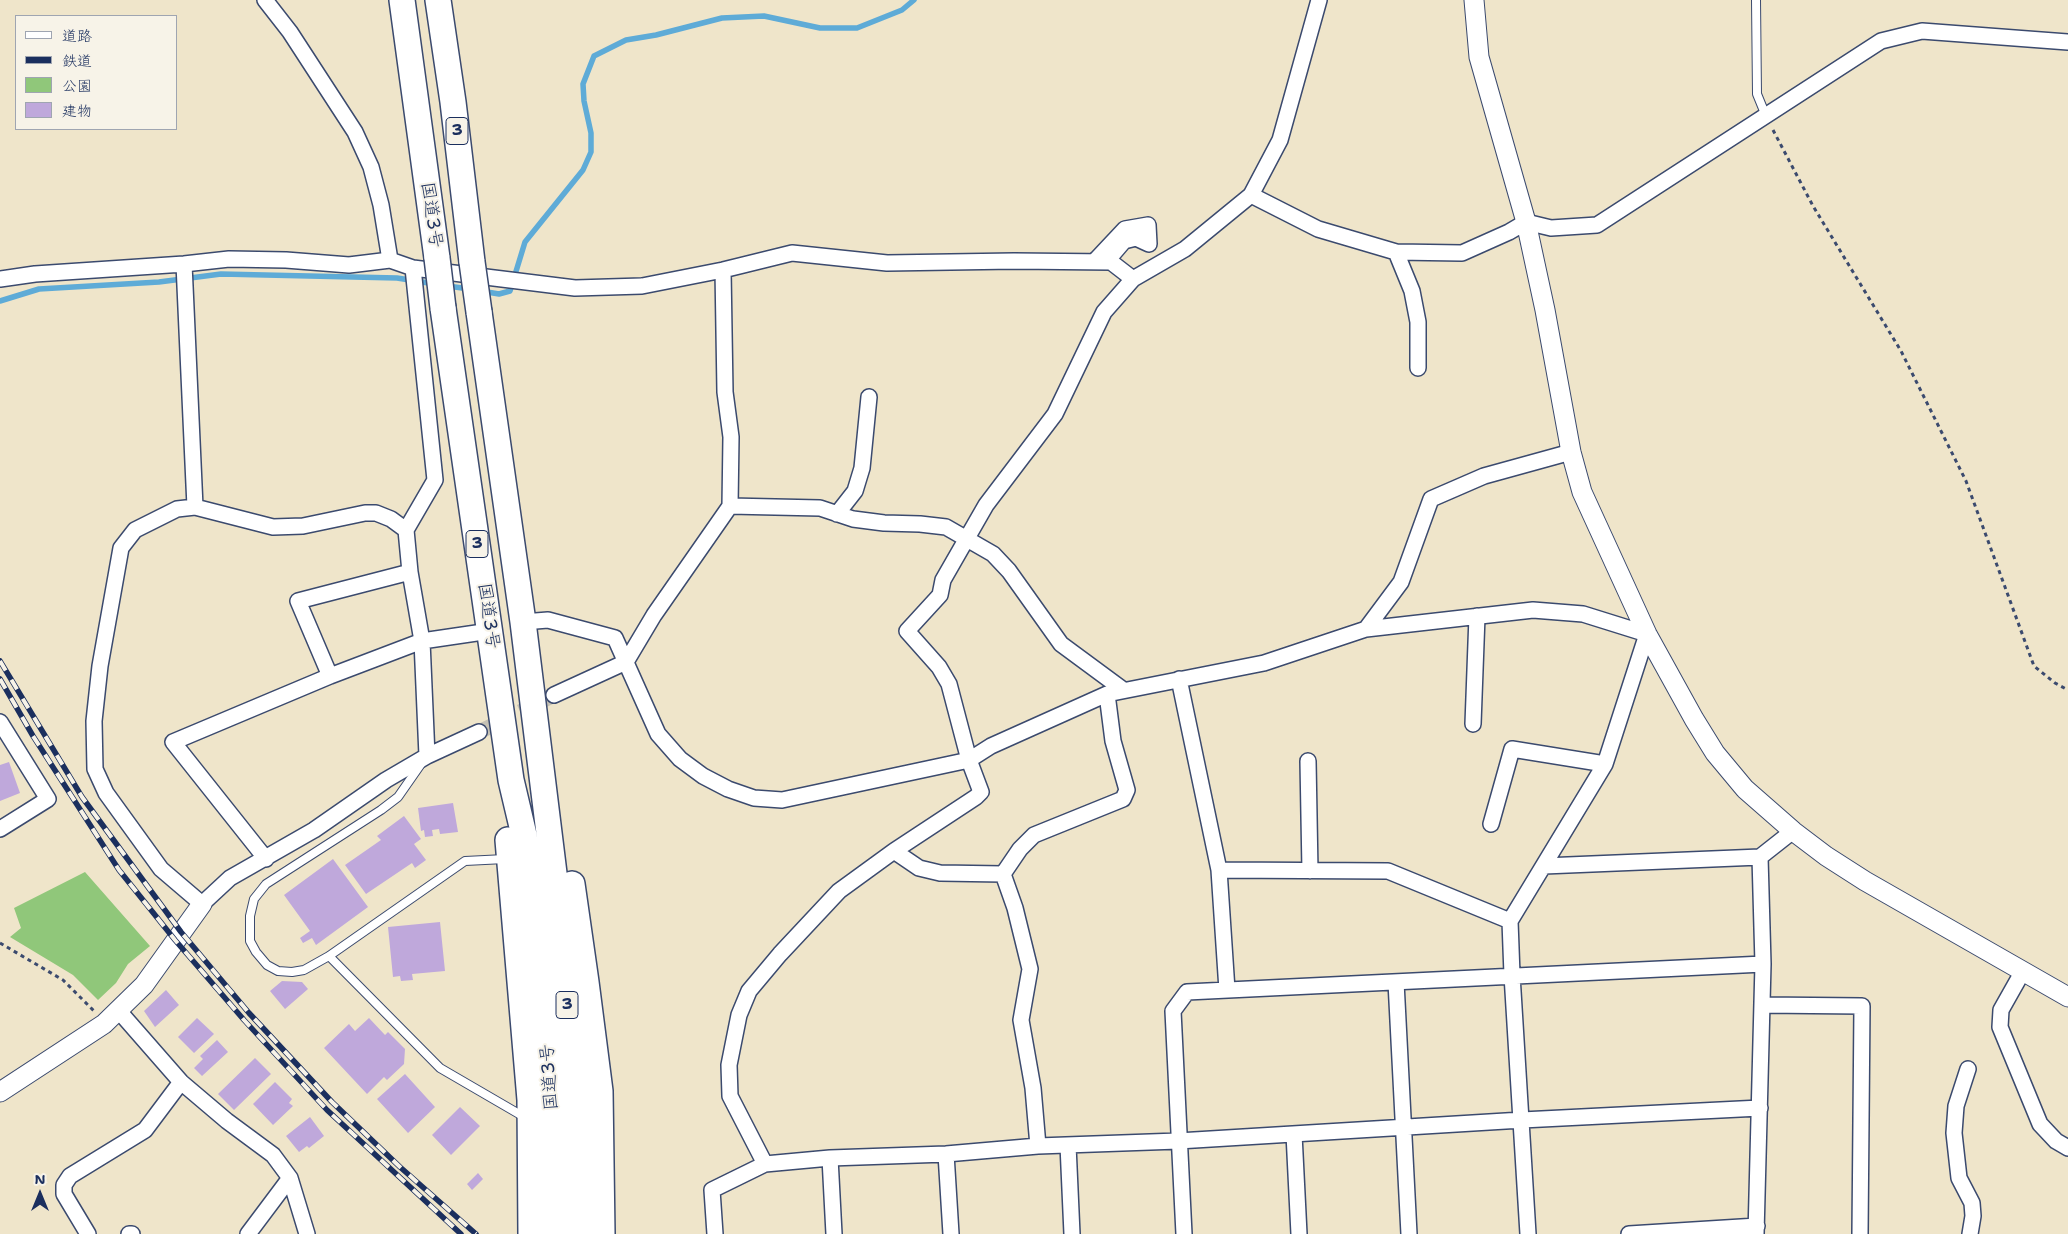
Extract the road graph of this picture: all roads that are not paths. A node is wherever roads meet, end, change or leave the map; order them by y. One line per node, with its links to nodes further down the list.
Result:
1 (265, 0): 12 (street)
2 (402, 0): 30 (highway, 国道3号 / 3, bridge)
3 (438, 0): 28 (highway, 国道3号 / 3, bridge)
4 (1319, 0): 9 (street)
5 (1474, 0): 10 (street)
6 (1756, 0): 8 (lane)
7 (2068, 42): 8 (street)
8 (1766, 116): 10 (street)
9 (1251, 195): 11 (street); 17 (street)
10 (1526, 222): 11 (street); 20 (street)
11 (1396, 252): 18 (street)
12 (390, 260): 13 (street); 14 (street)
13 (184, 264): 16 (street); 22 (street)
14 (413, 268): 15 (street); 24 (street)
15 (723, 270): 17 (street); 21 (street)
16 (0, 279)
17 (1133, 279): 25 (street)
18 (1418, 368)
19 (869, 397): 23 (street)
20 (1571, 452): 29 (street); 31 (street)
21 (730, 506): 23 (street); 33 (street)
22 (195, 507): 24 (street); 59 (street)
23 (837, 514): 25 (street)
24 (406, 530): 26 (street)
25 (968, 539): 36 (street); 43 (street)
26 (410, 572): 32 (street); 34 (street)
27 (1477, 616): 29 (street); 31 (street); 40 (street)
28 (523, 622): 33 (street); 46 (highway, 国道3号 / 3)
29 (1366, 629): 35 (street)
30 (490, 631): 32 (street); 47 (highway, 国道3号 / 3)
31 (1647, 634): 45 (street); 50 (street)
32 (422, 641): 34 (street); 42 (street)
33 (626, 662): 38 (street); 43 (street)
34 (330, 676): 53 (street)
35 (1179, 679): 36 (street); 56 (street)
36 (1122, 689): 37 (street)
37 (1107, 694): 43 (street); 58 (street)
38 (554, 695)
39 (0, 722): 49 (street)
40 (1473, 724)
41 (479, 732): 42 (street)
42 (427, 756): 53 (street); 61 (lane)
43 (970, 760): 51 (street)
44 (1308, 762): 57 (street)
45 (1606, 764): 48 (street); 55 (street)
46 (541, 777): 93 (highway, 国道3号 / 3); 94 (highway)
47 (511, 780): 54 (highway); 92 (highway, 国道3号 / 3)
48 (1491, 824)
49 (0, 829)
50 (1793, 831): 52 (street); 63 (street)
51 (894, 851): 58 (street); 84 (street)
52 (1760, 857): 55 (street); 62 (street)
53 (266, 859): 59 (street)
54 (510, 859): 61 (lane); 75 (highway)
55 (1544, 866): 60 (street)
56 (1219, 870): 57 (street); 66 (street)
57 (1310, 871): 60 (street)
58 (1003, 874): 80 (street)
59 (202, 904): 69 (street)
60 (1510, 921): 64 (street)
61 (329, 956): 75 (lane)
62 (1763, 964): 64 (street); 68 (street)
63 (2023, 971): 67 (street); 81 (street)
64 (1512, 975): 65 (street); 74 (street)
65 (1396, 982): 66 (street); 76 (street)
66 (1227, 990): 78 (street)
67 (2068, 997)
68 (1762, 1005): 73 (street); 104 (street)
69 (118, 1010): 71 (street); 72 (street)
70 (1968, 1069): 105 (street)
71 (181, 1082): 85 (street); 88 (street)
72 (0, 1092)
73 (1760, 1108): 74 (street); 86 (street)
74 (1522, 1120): 76 (street); 102 (street)
75 (530, 1121): 91 (highway)
76 (1404, 1127): 77 (street); 101 (street)
77 (1294, 1134): 78 (street); 100 (street)
78 (1178, 1141): 79 (street); 99 (street)
79 (1068, 1145): 80 (street); 98 (street)
80 (1038, 1146): 82 (street)
81 (2068, 1148)
82 (946, 1154): 83 (street); 97 (street)
83 (830, 1158): 84 (street); 96 (street)
84 (765, 1164): 95 (street)
85 (290, 1178): 89 (street); 90 (street)
86 (1756, 1230): 87 (street)
87 (1654, 1233): 103 (street)
88 (88, 1234)
89 (248, 1234)
90 (307, 1234)
91 (531, 1234)
92 (555, 1234)
93 (577, 1234)
94 (602, 1234)
95 (715, 1234)
96 (834, 1234)
97 (951, 1234)
98 (1072, 1234)
99 (1184, 1234)
100 (1299, 1234)
101 (1409, 1234)
102 (1528, 1234)
103 (1629, 1234)
104 (1860, 1234)
105 (1970, 1234)

